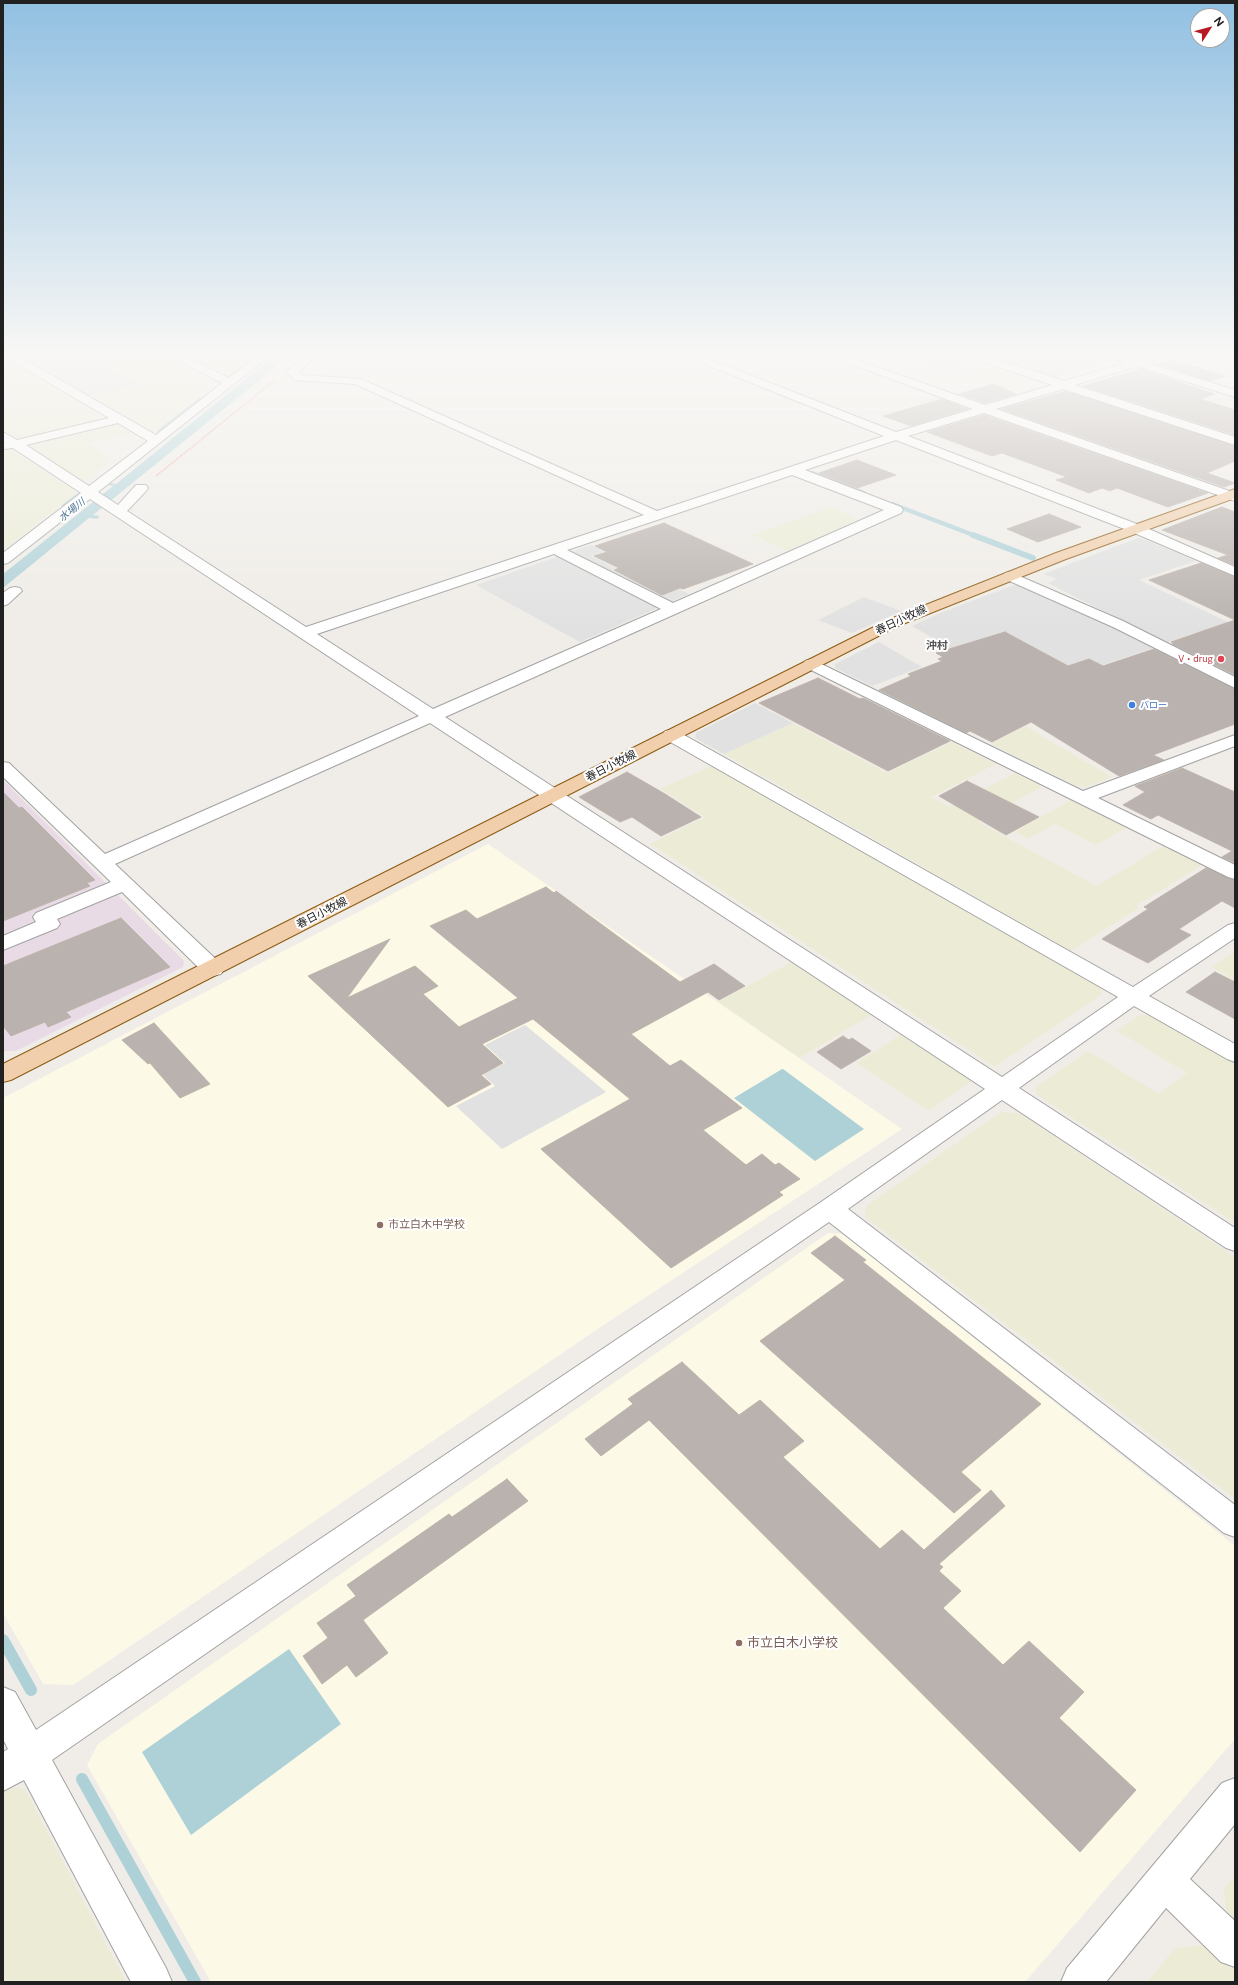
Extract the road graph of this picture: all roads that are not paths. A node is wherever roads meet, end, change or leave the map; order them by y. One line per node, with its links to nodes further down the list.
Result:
1 (9, 446): 9 (street)
2 (149, 446): 9 (street)
3 (501, 446): 12 (street)
4 (866, 446): 7 (street)
5 (920, 446): 13 (street)
6 (1089, 446): 10 (street)
7 (792, 470): 12 (street); 20 (street)
8 (141, 488): 11 (street)
9 (92, 494): 11 (street); 15 (street)
10 (1233, 495): 13 (main road, 春日小牧線)
11 (117, 512): 21 (street)
12 (656, 515): 14 (street)
13 (1137, 529): 16 (street); 17 (main road, 春日小牧線)
14 (554, 549): 20 (street); 21 (street)
15 (3, 560)
16 (1235, 572)
17 (1010, 576): 22 (main road, 春日小牧線); 23 (street)
18 (15, 591): 19 (street)
19 (3, 601)
20 (673, 609): 24 (street)
21 (303, 633): 24 (street)
22 (811, 664): 25 (main road, 春日小牧線); 29 (street)
23 (1235, 683)
24 (432, 716): 28 (street); 30 (street)
25 (671, 735): 28 (main road, 春日小牧線); 36 (street)
26 (1235, 740): 29 (street)
27 (3, 767): 30 (street)
28 (553, 795): 35 (main road, 春日小牧線); 39 (street)
29 (1084, 798): 31 (street)
30 (103, 862): 32 (street)
31 (1235, 873)
32 (125, 884): 34 (street); 35 (street)
33 (1235, 929): 36 (street)
34 (3, 944)
35 (213, 969): 38 (main road, 春日小牧線)
36 (1134, 996): 37 (street); 39 (street)
37 (1235, 1054)
38 (3, 1074)
39 (1004, 1088): 40 (street); 41 (street)
40 (830, 1209): 42 (street); 44 (street)
41 (1235, 1241)
42 (1235, 1522)
43 (3, 1704): 44 (street)
44 (17, 1763): 48 (street)
45 (1235, 1796): 46 (street)
46 (1165, 1881): 47 (street); 49 (street)
47 (1235, 1948)
48 (152, 1982)
49 (1081, 1982)

